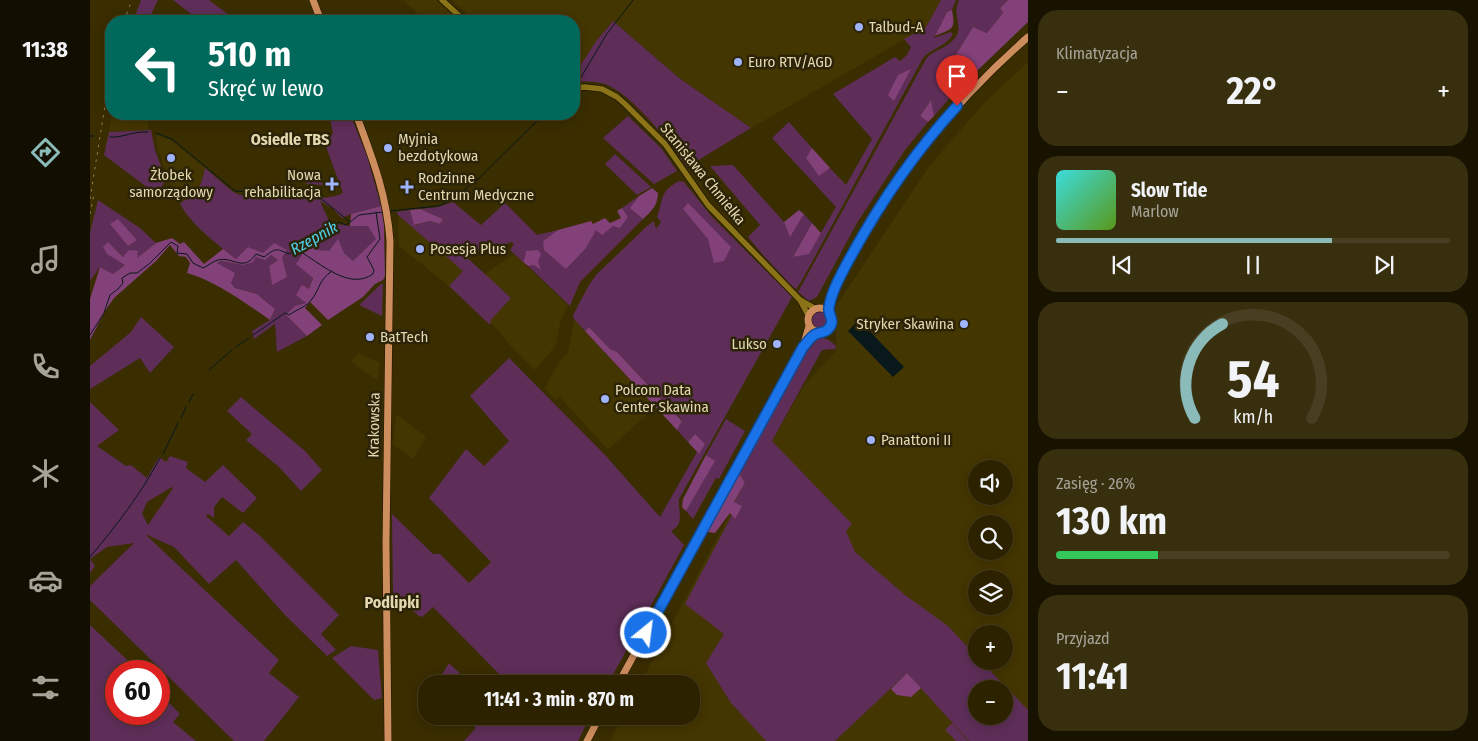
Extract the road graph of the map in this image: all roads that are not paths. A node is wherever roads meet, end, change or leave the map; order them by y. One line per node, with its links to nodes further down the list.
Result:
1 (313, 0): 3 (main road)
2 (442, 0): 4 (street)
3 (319, 15)
4 (458, 15)
5 (1028, 37): 8 (main road)
6 (580, 87): 9 (street, Stanisława Chmielka)
7 (358, 120): 18 (main road, Krakowska)
8 (834, 289): 10 (main road); 11 (main road)
9 (800, 300): 10 (street, Stanisława Chmielka); 12 (street, Stanisława Chmielka)
10 (818, 308): 11 (main road); 12 (main road)
11 (829, 312): 14 (main road)
12 (808, 315): 13 (main road)
13 (809, 326): 14 (main road); 15 (main road)
14 (818, 333): 15 (main road)
15 (803, 347): 16 (main road)
16 (623, 675)
17 (595, 725): 19 (main road)
18 (388, 741)
19 (587, 741)

